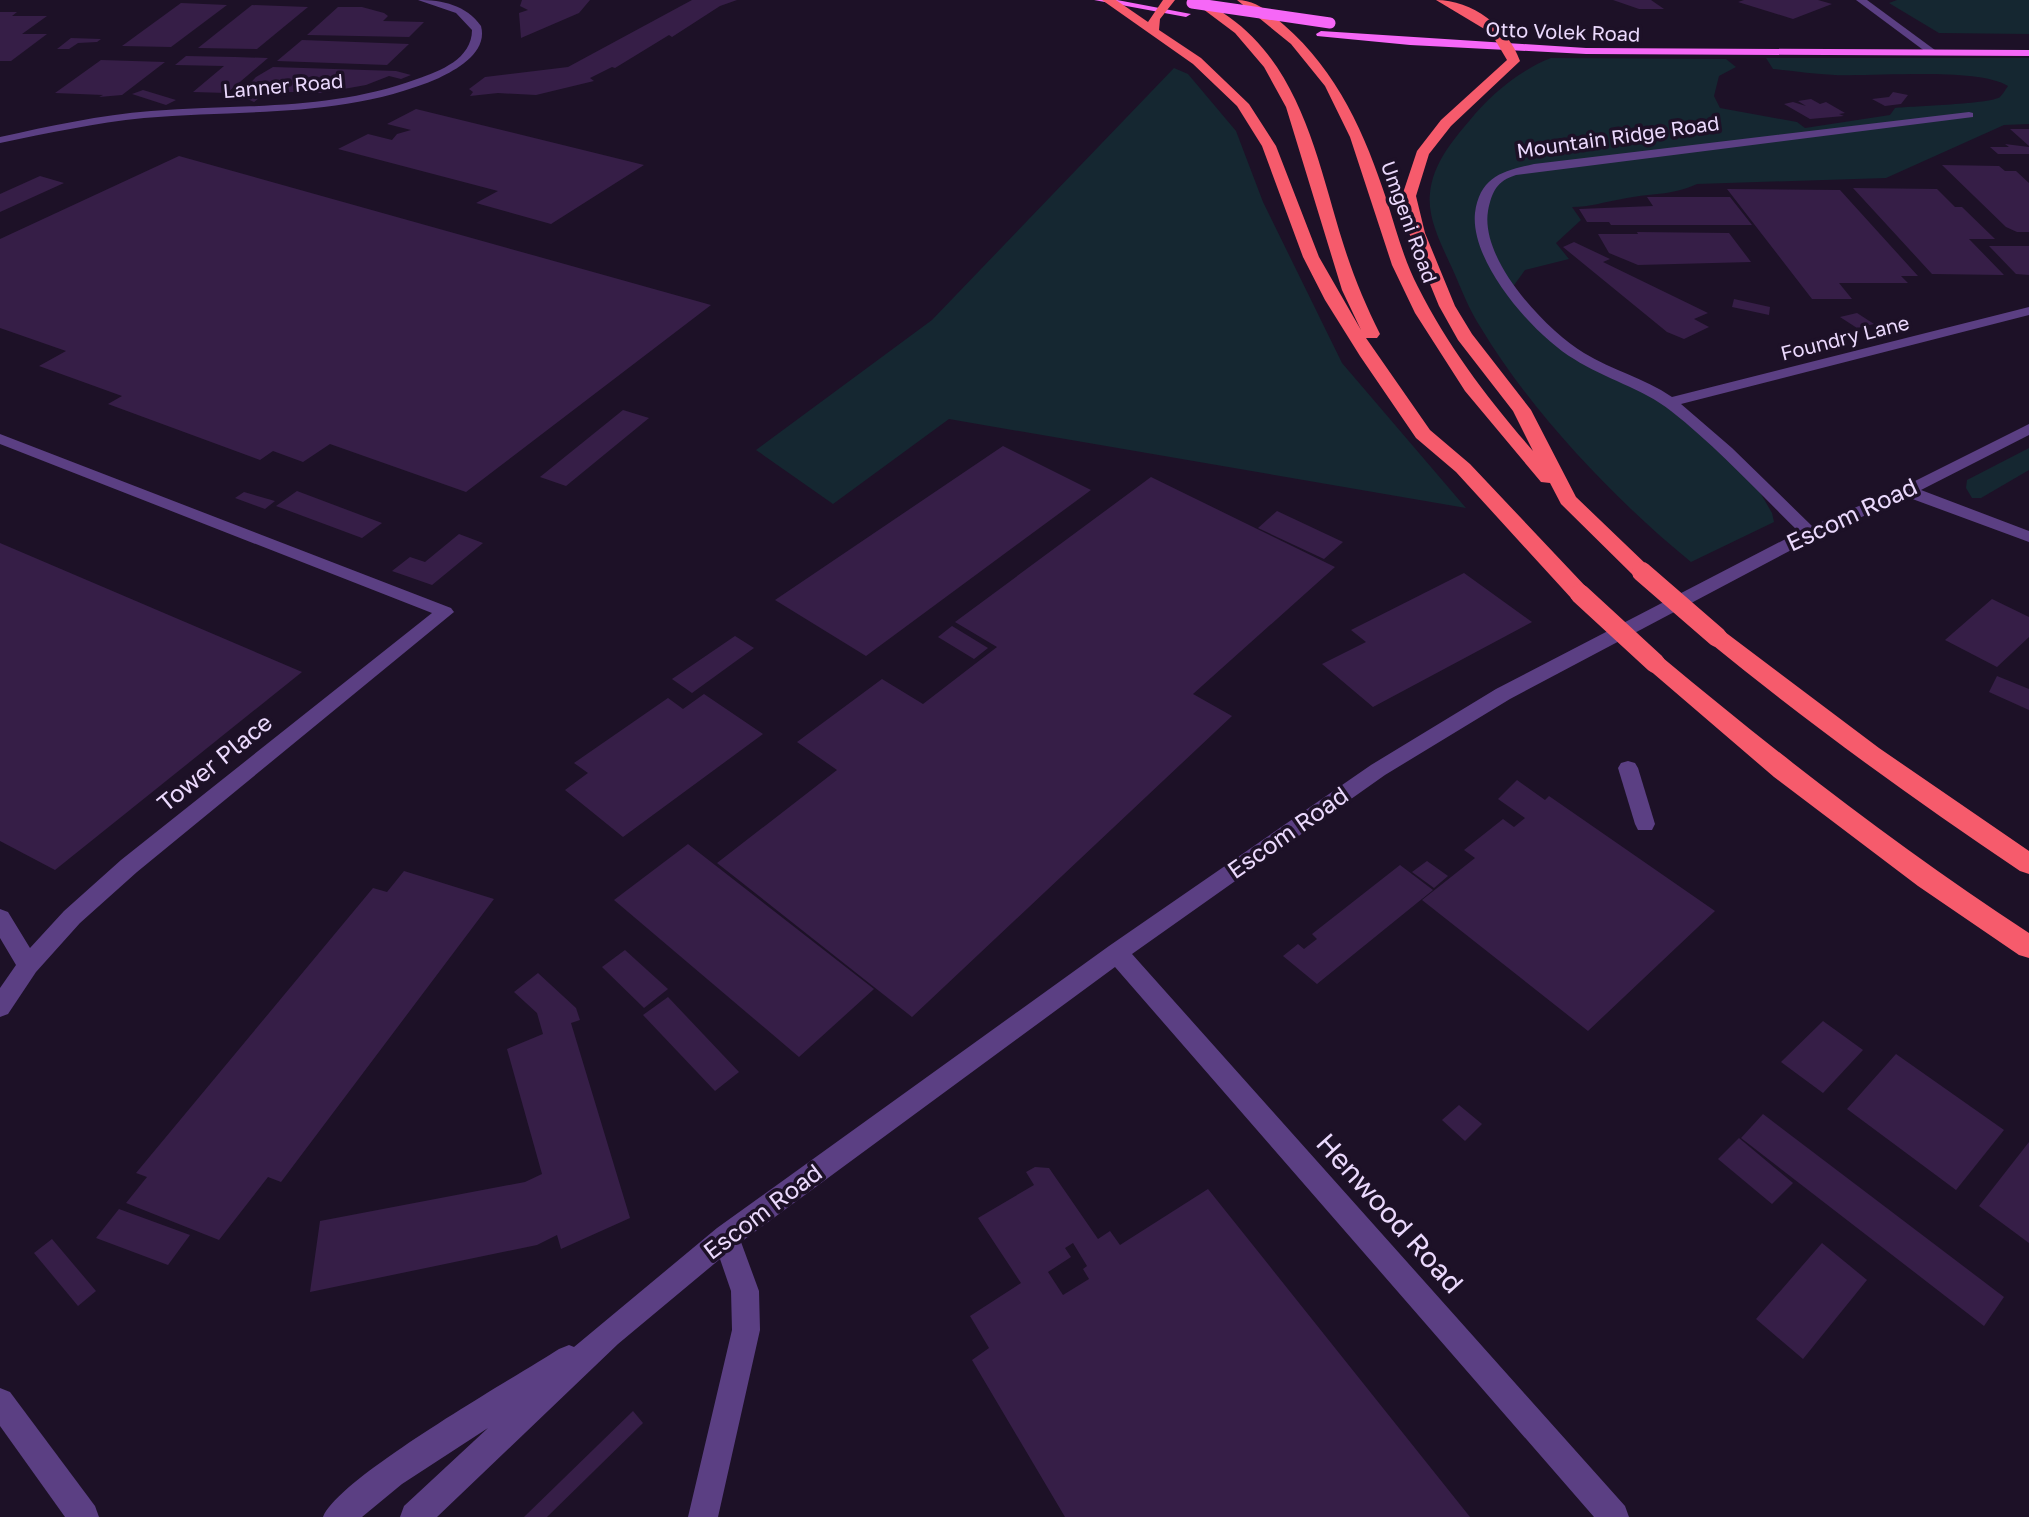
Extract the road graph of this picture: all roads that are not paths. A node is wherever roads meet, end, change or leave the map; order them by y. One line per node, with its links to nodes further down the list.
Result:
1 (423, 0): 15 (street, Lanner Road)
2 (1243, 0): 22 (highway, Umgeni Road)
3 (1442, 0): 11 (highway)
4 (1861, 0): 9 (street)
5 (1106, 1): 7 (main road, Otto Volek Road); 8 (highway)
6 (1194, 2): 7 (main road, Otto Volek Road); 11 (main road, Otto Volek Road, bridge); 20 (highway)
7 (1167, 3): 8 (highway); 11 (main road, Otto Volek Road)
8 (1153, 30): 20 (highway)
9 (1919, 42): 10 (main road, Otto Volek Road); 11 (main road, Otto Volek Road); 12 (street)
10 (2029, 42)
11 (1507, 43): 12 (main road, Otto Volek Road); 22 (highway)
12 (1934, 53): 13 (main road, Otto Volek Road)
13 (2029, 53)
14 (1969, 115): 17 (street, Mountain Ridge Road)
15 (0, 140)
16 (2029, 311): 17 (street, Foundry Lane)
17 (1670, 402): 23 (street, Mountain Ridge Road)
18 (2029, 429): 21 (street, Escom Road)
19 (0, 439): 31 (street, Tower Place)
20 (1463, 468): 29 (highway, bridge)
21 (1907, 491): 23 (street, Escom Road); 24 (street)
22 (1568, 500): 27 (highway, Umgeni Road, bridge)
23 (1810, 533): 30 (street, Escom Road)
24 (2029, 537)
25 (1628, 768): 26 (street)
26 (1645, 824)
27 (2029, 864)
28 (0, 918): 31 (street)
29 (2029, 947)
30 (1117, 953): 33 (street, Escom Road); 40 (street, Henwood Road)
31 (28, 965): 32 (street, Tower Place)
32 (0, 1007)
33 (726, 1237): 34 (street, Escom Road); 39 (street)
34 (608, 1334): 37 (street, Escom Road); 38 (street, Escom Road)
35 (0, 1402): 36 (street)
36 (84, 1517)
37 (338, 1517)
38 (415, 1517)
39 (703, 1517)
40 (1614, 1517)

